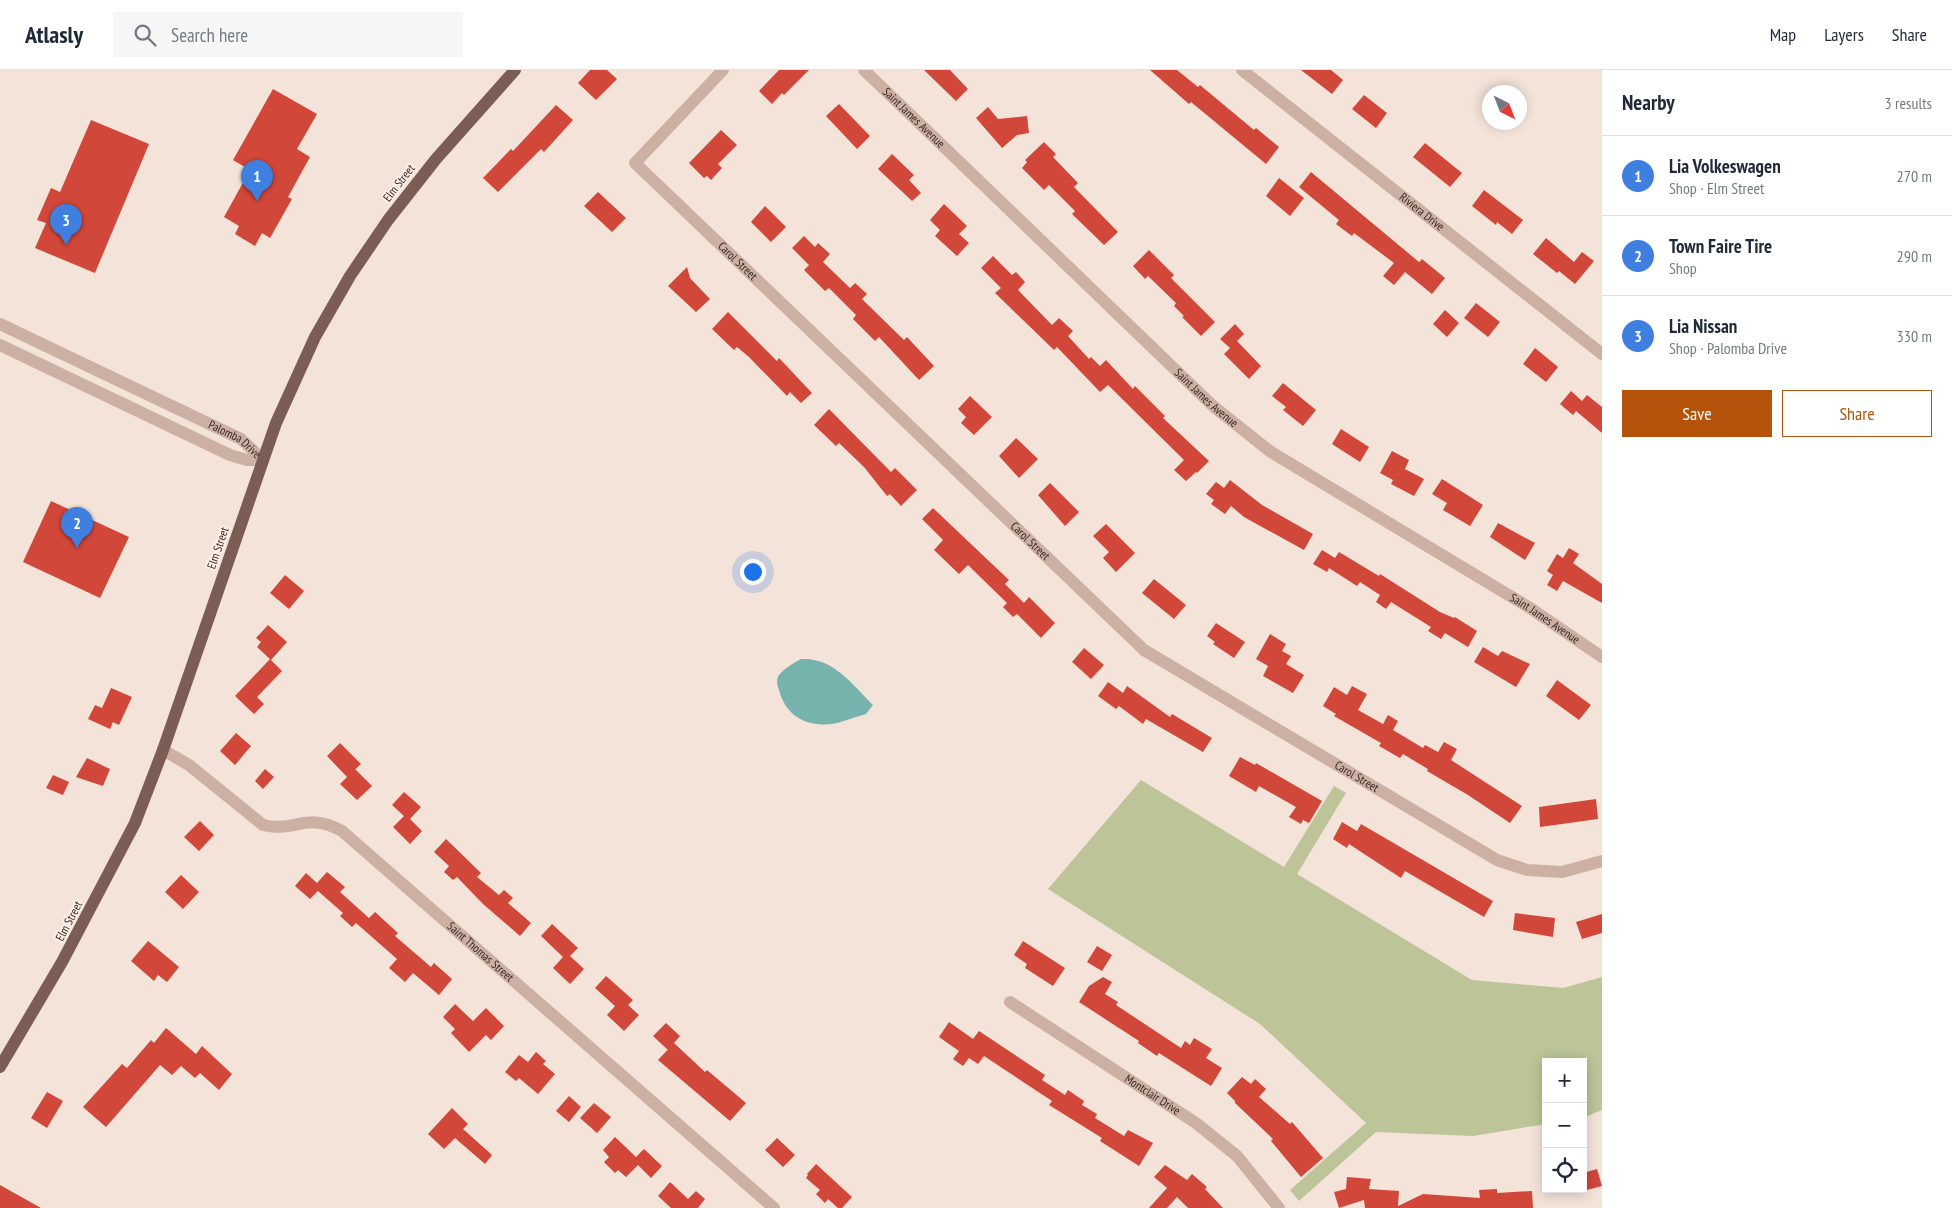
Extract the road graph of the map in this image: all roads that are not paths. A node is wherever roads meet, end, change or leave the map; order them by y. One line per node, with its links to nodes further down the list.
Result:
1 (516, 70): 8 (main road, Elm Street)
2 (723, 70): 11 (street, Carol Street)
3 (864, 70): 9 (street, Saint James Avenue)
4 (1242, 70): 7 (street, Riviera Drive)
5 (0, 324): 8 (street, Palomba Drive)
6 (0, 345): 8 (street, Palomba Drive)
7 (1602, 354)
8 (263, 460): 10 (main road, Elm Street)
9 (1602, 657)
10 (163, 750): 13 (main road, Elm Street); 14 (street, Saint Thomas Street)
11 (1602, 862)
12 (1010, 1002): 15 (street, Montclair Drive)
13 (0, 1067)
14 (774, 1208)
15 (1279, 1208)

